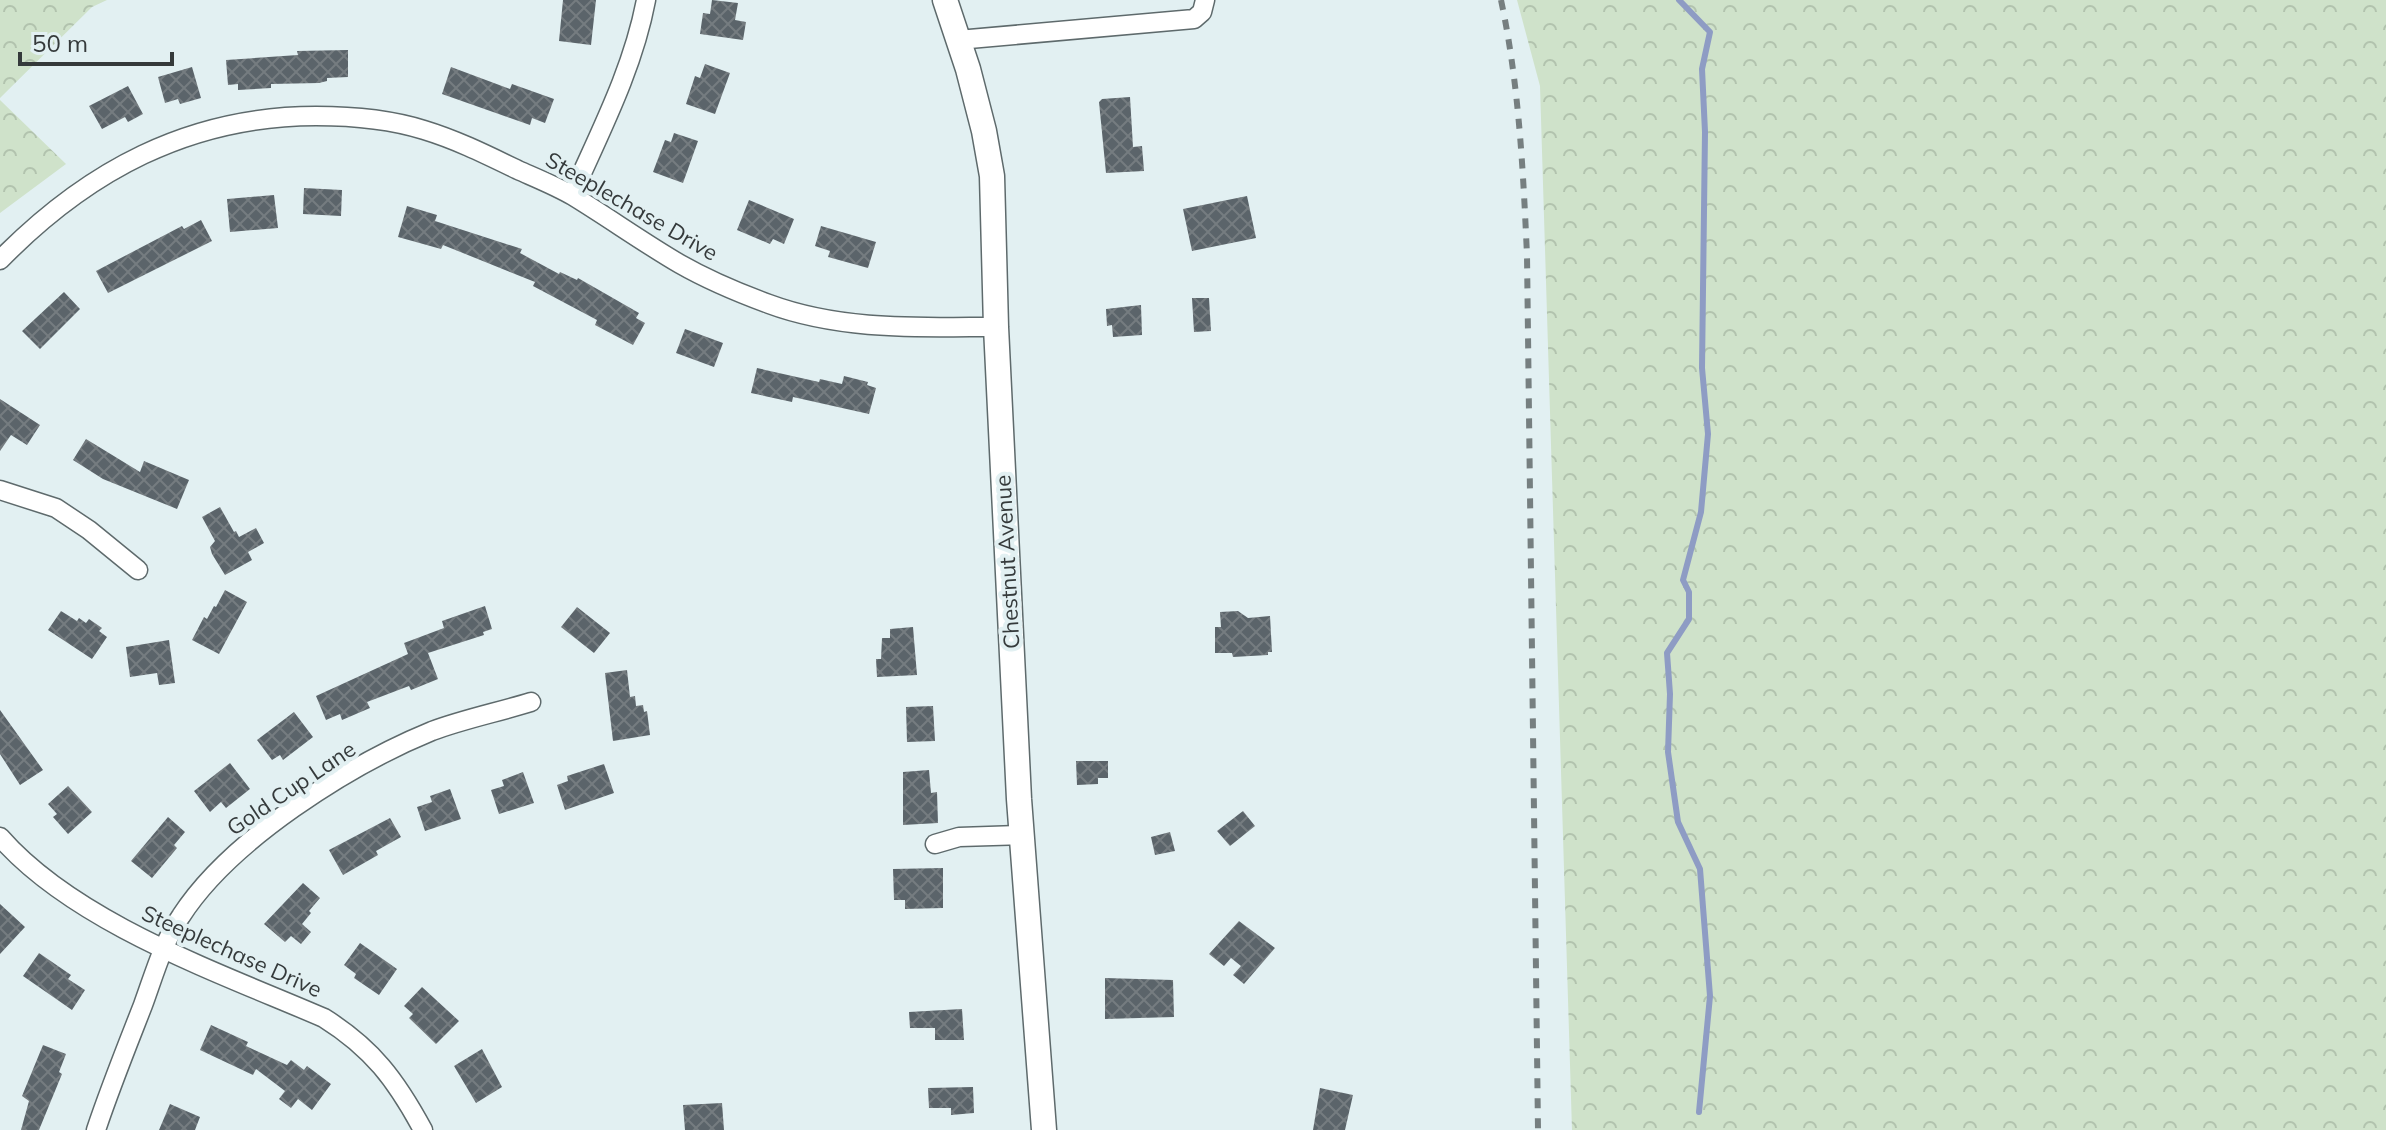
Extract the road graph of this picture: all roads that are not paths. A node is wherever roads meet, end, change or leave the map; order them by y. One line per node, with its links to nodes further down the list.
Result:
1 (646, 0): 5 (street)
2 (945, 0): 4 (street, Chestnut Avenue)
3 (1205, 0): 4 (street)
4 (958, 40): 7 (street, Chestnut Avenue)
5 (572, 195): 6 (street, Steeplechase Drive); 7 (street, Steeplechase Drive)
6 (0, 260)
7 (996, 327): 11 (street, Chestnut Avenue)
8 (0, 490): 9 (street)
9 (138, 570)
10 (531, 702): 14 (street, Gold Cup Lane)
11 (1022, 835): 13 (street); 17 (street, Chestnut Avenue)
12 (0, 837): 14 (street, Steeplechase Drive)
13 (935, 844)
14 (164, 948): 15 (street, Gold Cup Lane); 16 (street, Steeplechase Drive)
15 (96, 1130)
16 (423, 1130)
17 (1044, 1130)

